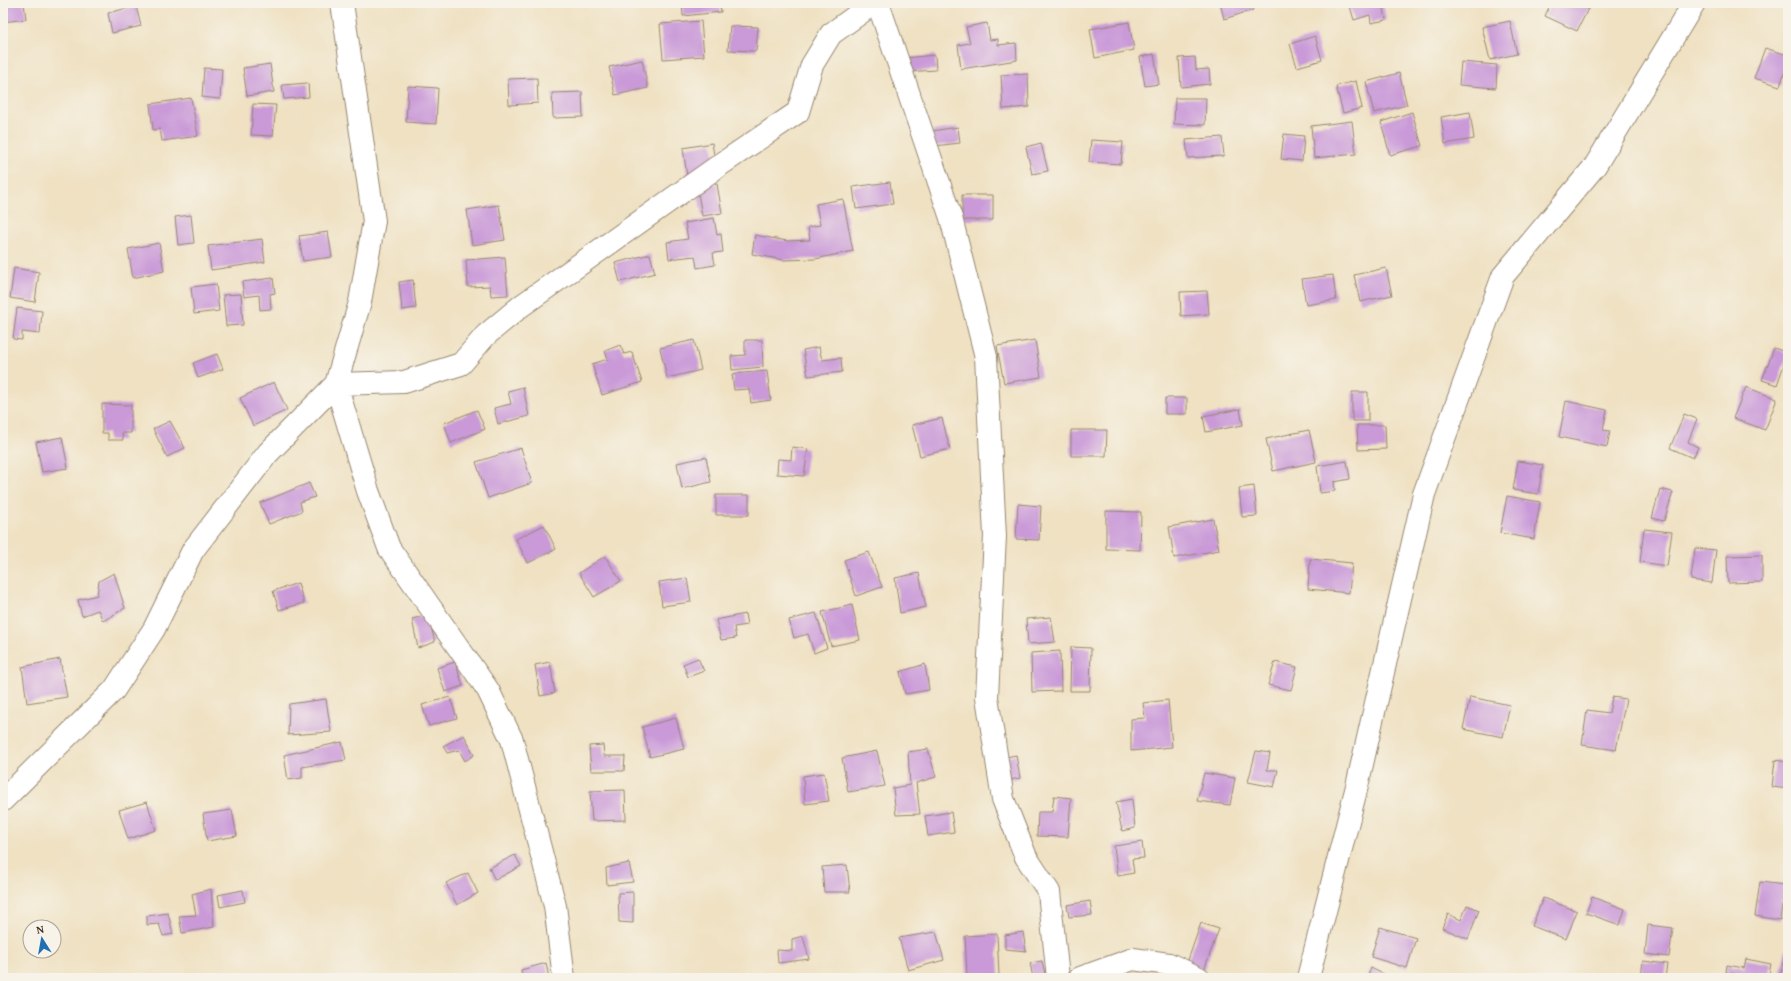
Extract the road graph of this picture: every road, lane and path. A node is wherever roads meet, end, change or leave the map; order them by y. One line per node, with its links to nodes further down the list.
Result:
1 (342, 3): 5 (street)
2 (874, 3): 5 (street)
3 (878, 3): 8 (street)
4 (1694, 3): 11 (street)
5 (336, 384): 6 (street); 7 (street)
6 (3, 800)
7 (564, 978)
8 (1058, 978)
9 (1080, 978): 10 (street)
10 (1199, 978)
11 (1308, 978)

